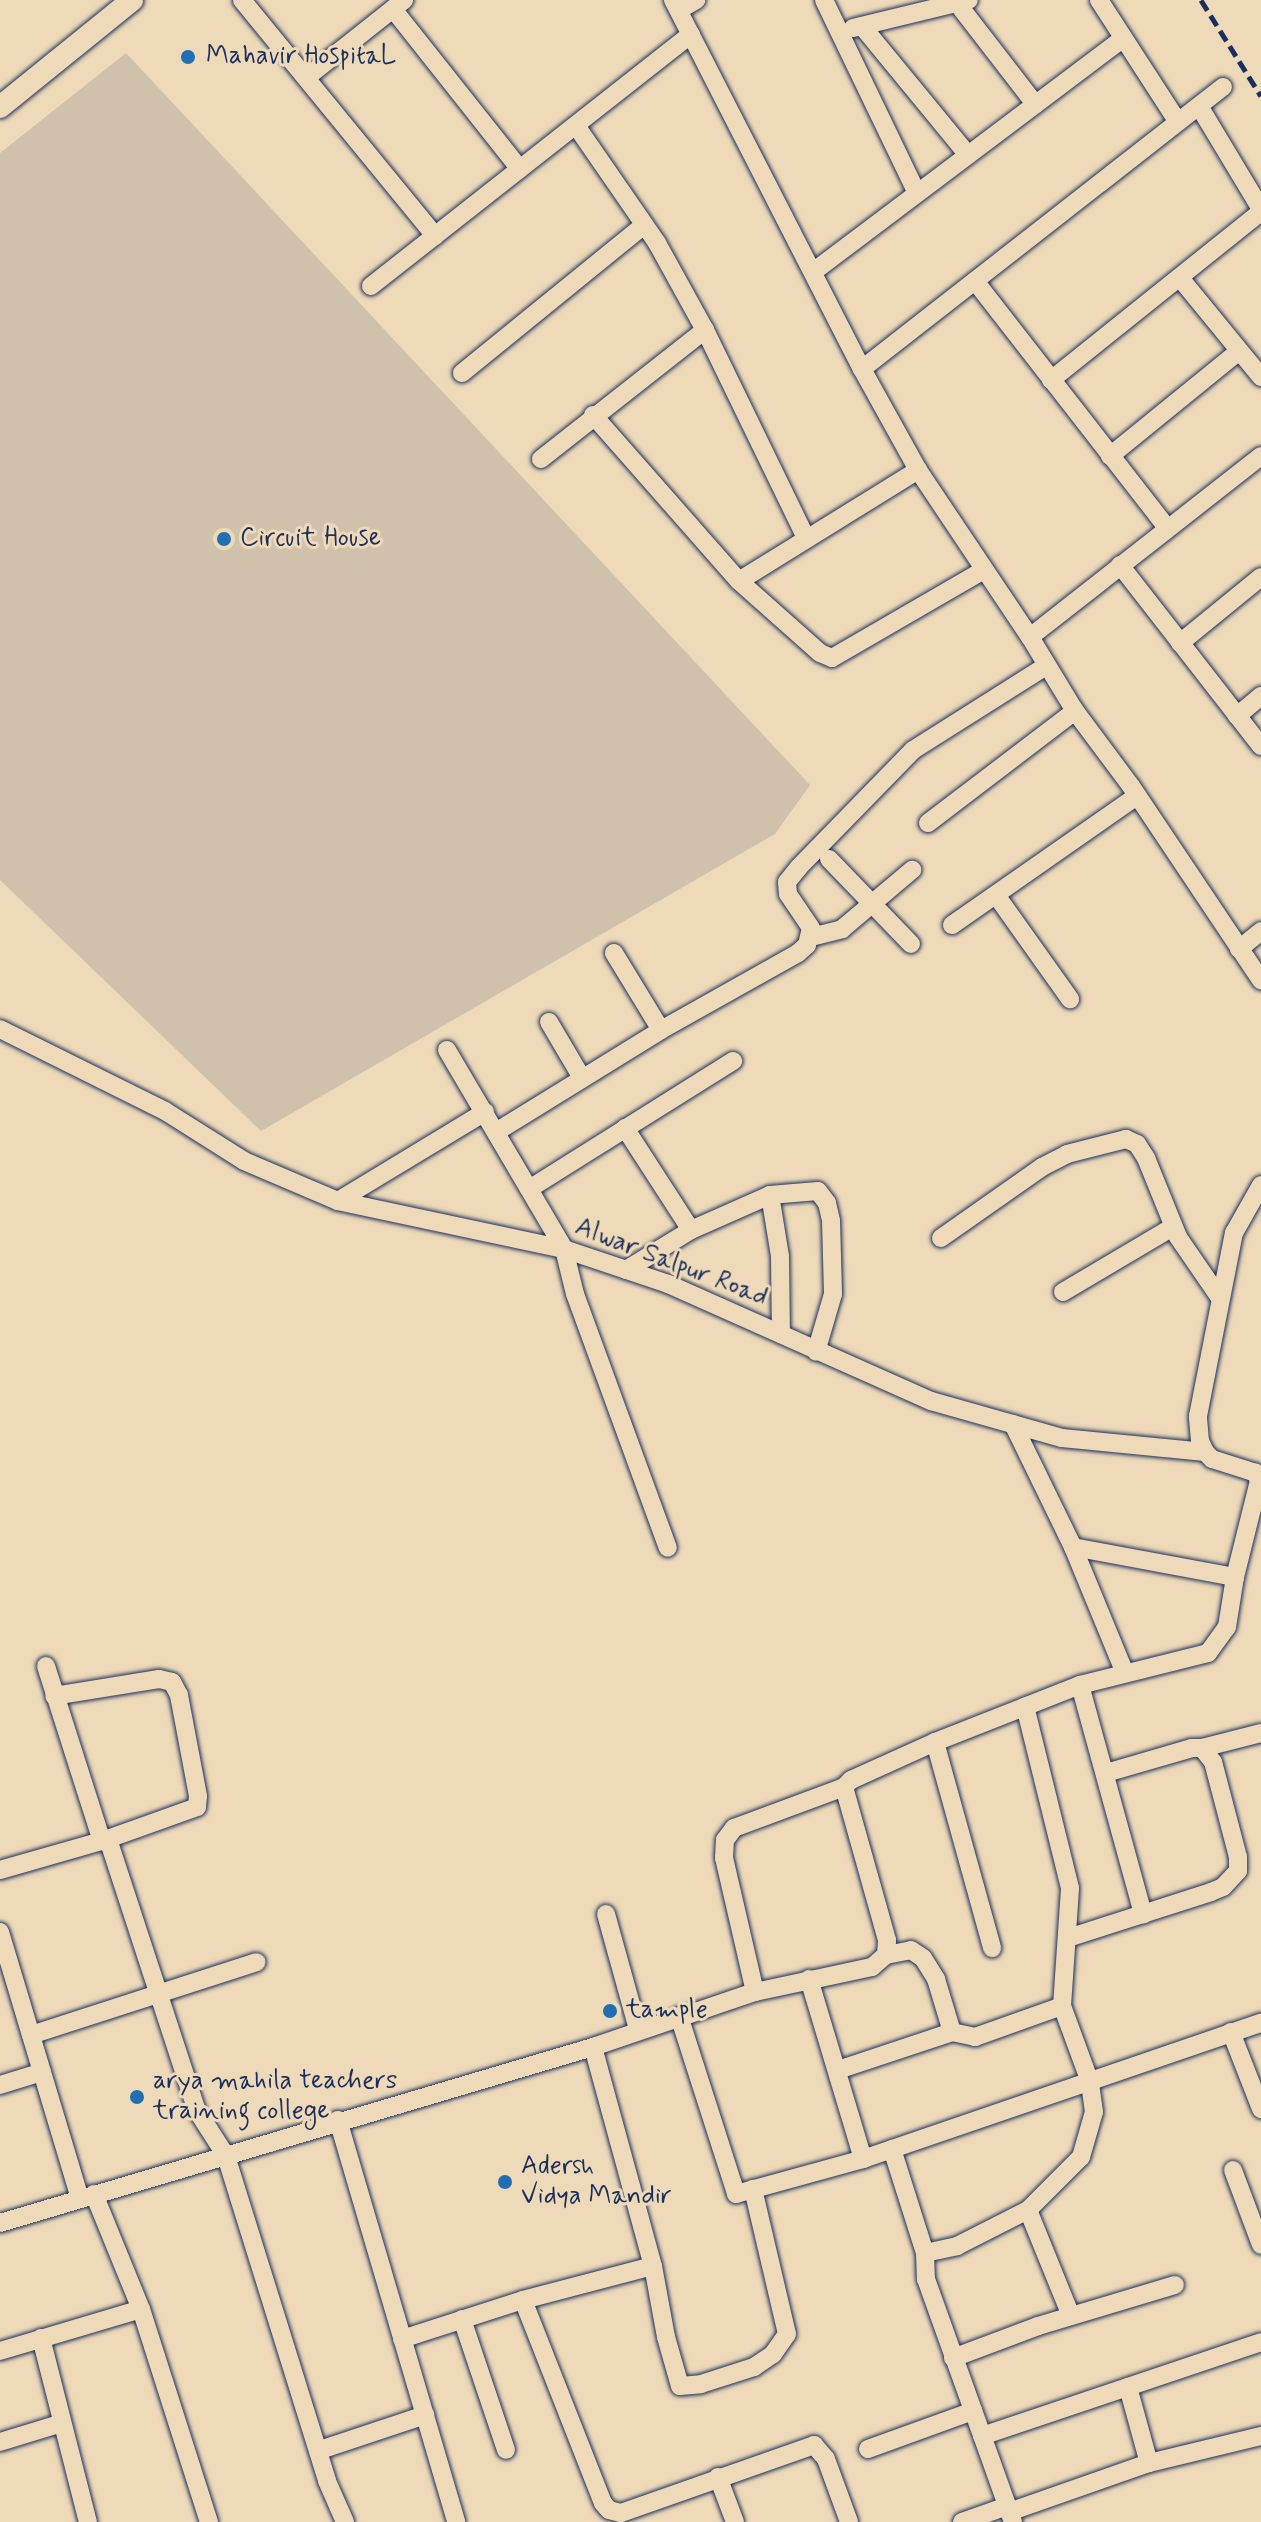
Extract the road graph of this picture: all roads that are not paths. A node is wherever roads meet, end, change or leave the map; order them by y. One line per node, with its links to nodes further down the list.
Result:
1 (132, 0): 17 (main road)
2 (242, 0): 13 (street)
3 (696, 0): 8 (street)
4 (824, 0): 10 (street)
5 (1099, 0): 12 (street)
6 (963, 2): 9 (street); 15 (street)
7 (398, 4): 13 (street); 21 (street)
8 (676, 5): 11 (street)
9 (862, 26): 10 (street); 20 (street)
10 (839, 32): 22 (street)
11 (691, 34): 19 (street); 26 (street)
12 (1122, 39): 15 (street); 18 (street)
13 (307, 77): 25 (street)
14 (1223, 87): 16 (street)
15 (1035, 104): 20 (street)
16 (1199, 106): 18 (street); 23 (street)
17 (0, 107)
18 (1178, 122): 28 (street)
19 (577, 127): 21 (street); 24 (street)
20 (968, 155): 22 (street)
21 (520, 169): 25 (street)
22 (917, 193): 26 (street)
23 (1261, 211): 27 (street)
24 (644, 225): 30 (street); 33 (street)
25 (435, 236): 29 (street)
26 (813, 272): 32 (street)
27 (1180, 278): 31 (street); 35 (street)
28 (975, 281): 32 (street); 35 (street)
29 (371, 286)
30 (705, 330): 36 (street); 42 (street)
31 (1239, 351): 34 (street); 37 (street)
32 (862, 369): 40 (street)
33 (462, 373)
34 (1261, 377)
35 (1051, 380): 37 (street)
36 (593, 415): 39 (street); 46 (street)
37 (1110, 456): 41 (street)
38 (1261, 456): 41 (street)
39 (541, 459)
40 (918, 470): 42 (street); 44 (street)
41 (1167, 528): 43 (street)
42 (806, 538): 46 (street)
43 (1120, 565): 47 (street); 48 (street)
44 (984, 570): 46 (street); 47 (street)
45 (1261, 577): 48 (street)
46 (739, 581)
47 (1030, 637): 49 (street)
48 (1180, 643): 52 (street)
49 (1046, 666): 51 (street); 62 (street)
50 (1261, 696): 52 (street)
51 (1075, 711): 54 (street); 55 (street)
52 (1237, 716): 53 (street)
53 (1261, 746)
54 (1137, 796): 58 (street); 64 (street)
55 (928, 823)
56 (829, 859): 59 (street)
57 (912, 870): 59 (street)
58 (996, 895): 60 (street); 67 (street)
59 (872, 903): 62 (street); 63 (street)
60 (952, 925)
61 (1261, 931): 64 (street)
62 (811, 937): 70 (street)
63 (911, 944)
64 (1239, 949): 66 (street)
65 (614, 953): 70 (street)
66 (1261, 980)
67 (1070, 999)
68 (549, 1022): 73 (street)
69 (0, 1029): 80 (street, Alwar Salpur Road)
70 (661, 1030): 73 (street)
71 (447, 1050): 74 (street)
72 (733, 1061): 75 (street)
73 (582, 1078): 76 (street)
74 (485, 1112): 76 (street); 80 (street)
75 (625, 1128): 78 (street); 82 (street)
76 (496, 1132): 78 (street)
77 (1261, 1185): 87 (street)
78 (529, 1189): 84 (street)
79 (770, 1195): 82 (street); 88 (street); 89 (street)
80 (338, 1201): 84 (street, Alwar Salpur Road)
81 (1173, 1227): 83 (street); 86 (street); 87 (street)
82 (691, 1230): 85 (street)
83 (941, 1238)
84 (564, 1249): 85 (street, Alwar Salpur Road); 94 (street)
85 (626, 1270): 88 (street, Alwar Salpur Road)
86 (1063, 1292)
87 (1220, 1298): 91 (street)
88 (781, 1334): 89 (street, Alwar Salpur Road)
89 (816, 1352): 90 (street, Alwar Salpur Road)
90 (1013, 1424): 91 (street, Alwar Salpur Road); 93 (street)
91 (1205, 1452): 92 (street, Alwar Salpur Road)
92 (1259, 1474): 95 (street)
93 (1073, 1547): 95 (street); 97 (street)
94 (668, 1548)
95 (1235, 1577): 97 (street)
96 (46, 1666): 99 (street)
97 (1125, 1673): 98 (street)
98 (1080, 1685): 100 (street); 104 (street)
99 (54, 1696): 106 (street); 106 (street)
100 (1025, 1706): 102 (street); 111 (street)
101 (1261, 1733): 103 (street)
102 (935, 1742): 105 (street); 112 (street)
103 (1202, 1748): 104 (street); 109 (street)
104 (1106, 1773): 109 (street)
105 (844, 1787): 113 (street); 116 (street)
106 (105, 1840): 107 (street); 117 (street)
107 (0, 1870)
108 (606, 1914): 121 (street)
109 (1143, 1914): 111 (street)
110 (0, 1932): 124 (street)
111 (1068, 1938): 118 (street)
112 (992, 1948)
113 (886, 1955): 115 (street); 122 (street)
114 (257, 1962): 117 (street)
115 (809, 1979): 116 (street); 126 (street)
116 (755, 1992): 119 (street)
117 (158, 1994): 124 (street); 133 (street)
118 (1062, 2006): 122 (street); 128 (street)
119 (679, 2016): 121 (street); 136 (street)
120 (1261, 2023): 123 (street)
121 (638, 2029): 125 (street)
122 (952, 2032): 126 (street)
123 (1231, 2032): 128 (street); 130 (street)
124 (31, 2035): 127 (street)
125 (593, 2047): 131 (street); 142 (street)
126 (838, 2070): 134 (street)
127 (42, 2072): 129 (street); 137 (street)
128 (1090, 2082): 132 (street); 138 (street)
129 (0, 2085)
130 (1261, 2109)
131 (338, 2120): 133 (street); 149 (street)
132 (892, 2149): 134 (street); 141 (street)
133 (226, 2156): 137 (street); 161 (street)
134 (863, 2159): 136 (street)
135 (1233, 2170): 140 (street)
136 (753, 2189): 142 (street)
137 (87, 2196): 139 (street); 145 (street)
138 (1028, 2210): 141 (street); 146 (street)
139 (0, 2223)
140 (1261, 2245)
141 (925, 2253): 152 (street)
142 (653, 2266): 144 (street)
143 (1175, 2285): 146 (street)
144 (523, 2300): 147 (street); 164 (street)
145 (141, 2309): 148 (street); 167 (street)
146 (1071, 2316): 152 (street)
147 (462, 2319): 149 (street); 162 (street)
148 (41, 2338): 151 (street); 156 (street)
149 (402, 2339): 155 (street)
150 (1261, 2342): 153 (street)
151 (0, 2351)
152 (953, 2358): 154 (street)
153 (1128, 2387): 157 (street); 163 (street)
154 (973, 2411): 157 (street); 160 (street)
155 (425, 2415): 161 (street); 169 (street)
156 (62, 2423): 159 (street); 166 (street)
157 (982, 2436): 165 (street)
158 (1261, 2436): 163 (street)
159 (0, 2442)
160 (868, 2449)
161 (320, 2450): 168 (street)
162 (506, 2450)
163 (1149, 2463): 165 (street)
164 (718, 2477): 170 (street); 171 (street)
165 (1010, 2513): 172 (street)
166 (88, 2522)
167 (209, 2522)
168 (345, 2522)
169 (456, 2522)
170 (735, 2522)
171 (849, 2522)
172 (962, 2522)

